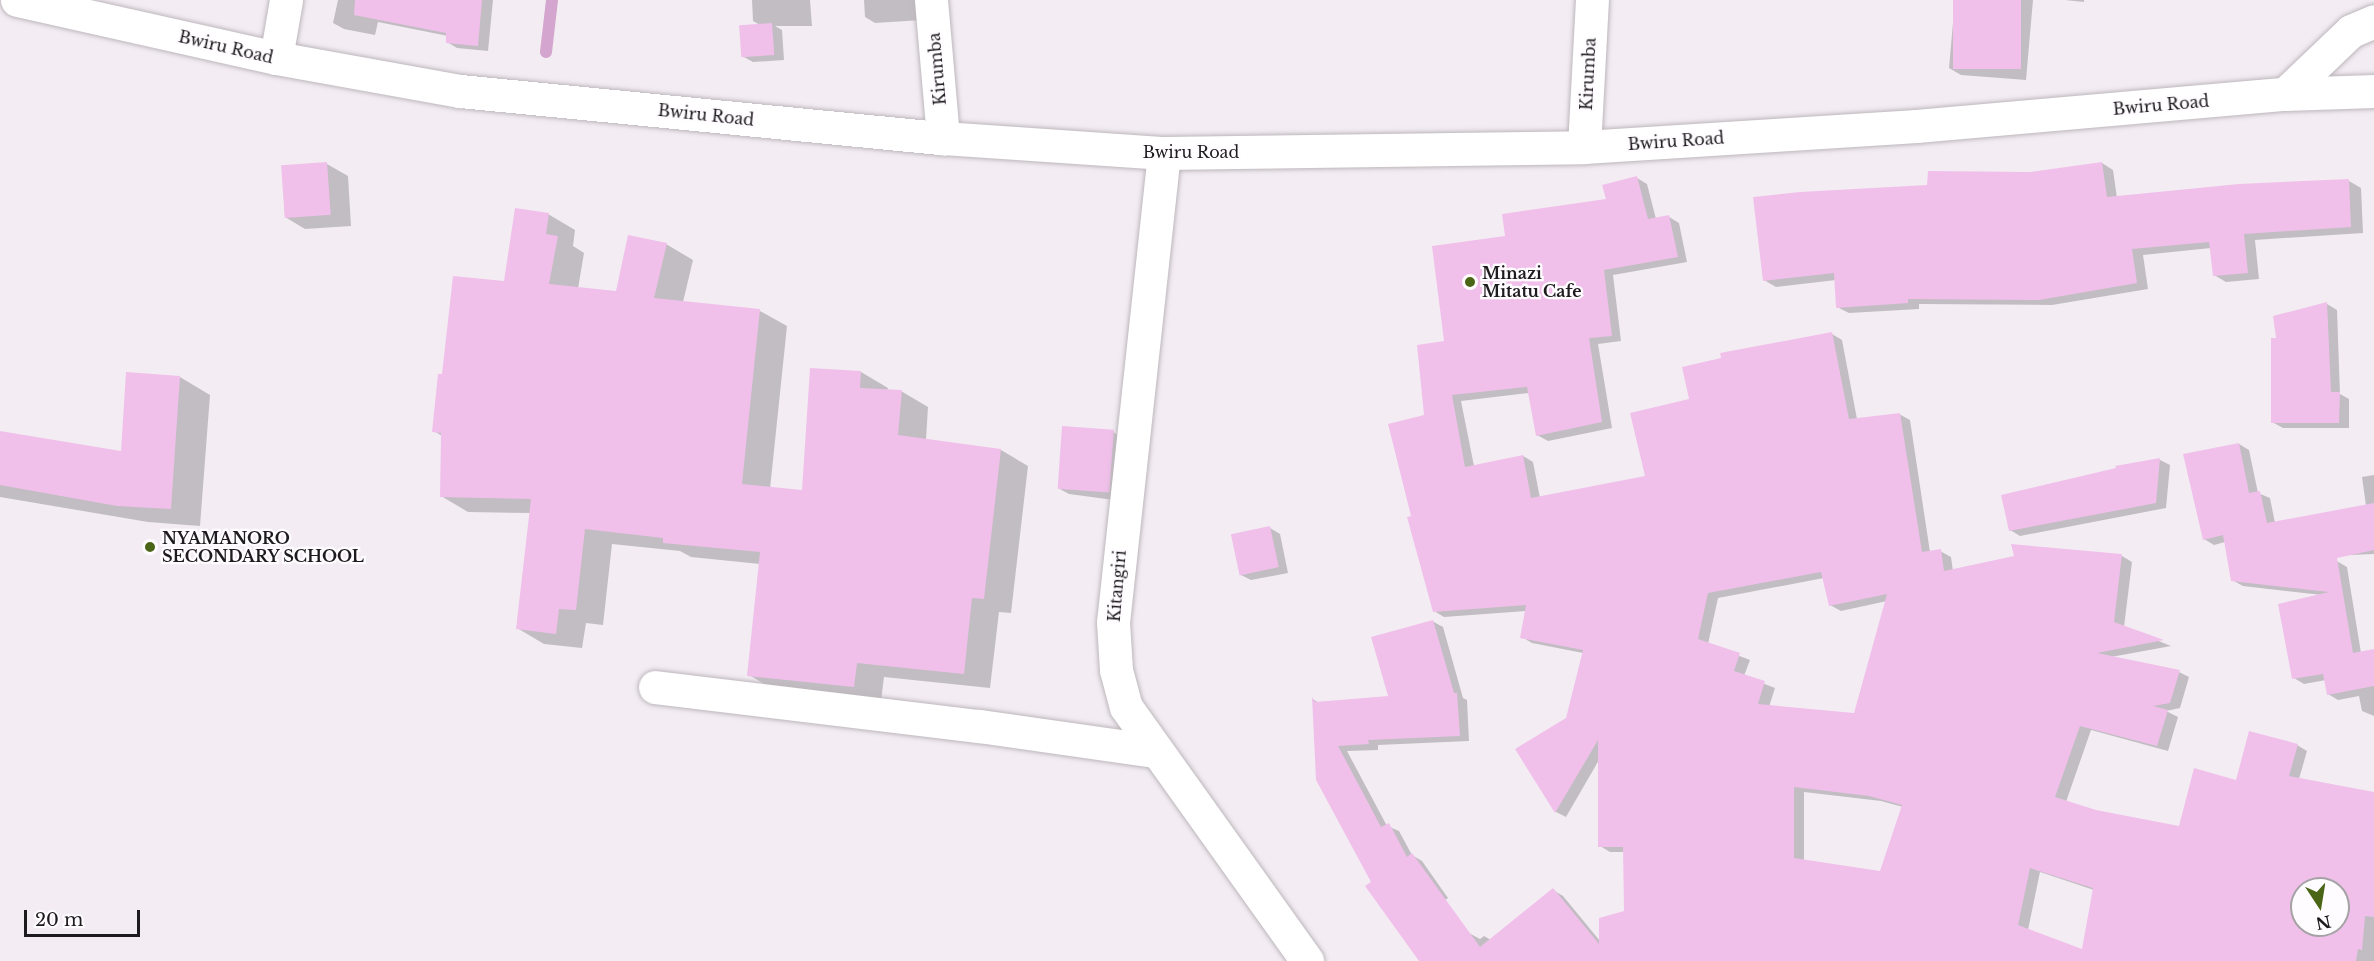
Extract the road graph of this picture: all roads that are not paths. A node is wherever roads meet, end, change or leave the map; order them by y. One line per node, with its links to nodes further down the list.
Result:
1 (17, 0): 6 (main road, Bwiru Road)
2 (286, 0): 6 (main road)
3 (931, 0): 9 (main road, Kirumba)
4 (1592, 0): 10 (main road, Kirumba)
5 (2374, 21): 8 (main road)
6 (276, 58): 9 (main road, Bwiru Road)
7 (2374, 91): 8 (main road, Bwiru Road)
8 (2286, 94): 10 (main road, Bwiru Road)
9 (943, 138): 11 (main road, Bwiru Road)
10 (1584, 147): 11 (main road, Bwiru Road)
11 (1164, 153): 13 (main road, Kitangiri)
12 (655, 687): 13 (main road)
13 (1155, 751): 14 (main road, Kitangiri)
14 (1307, 961)

